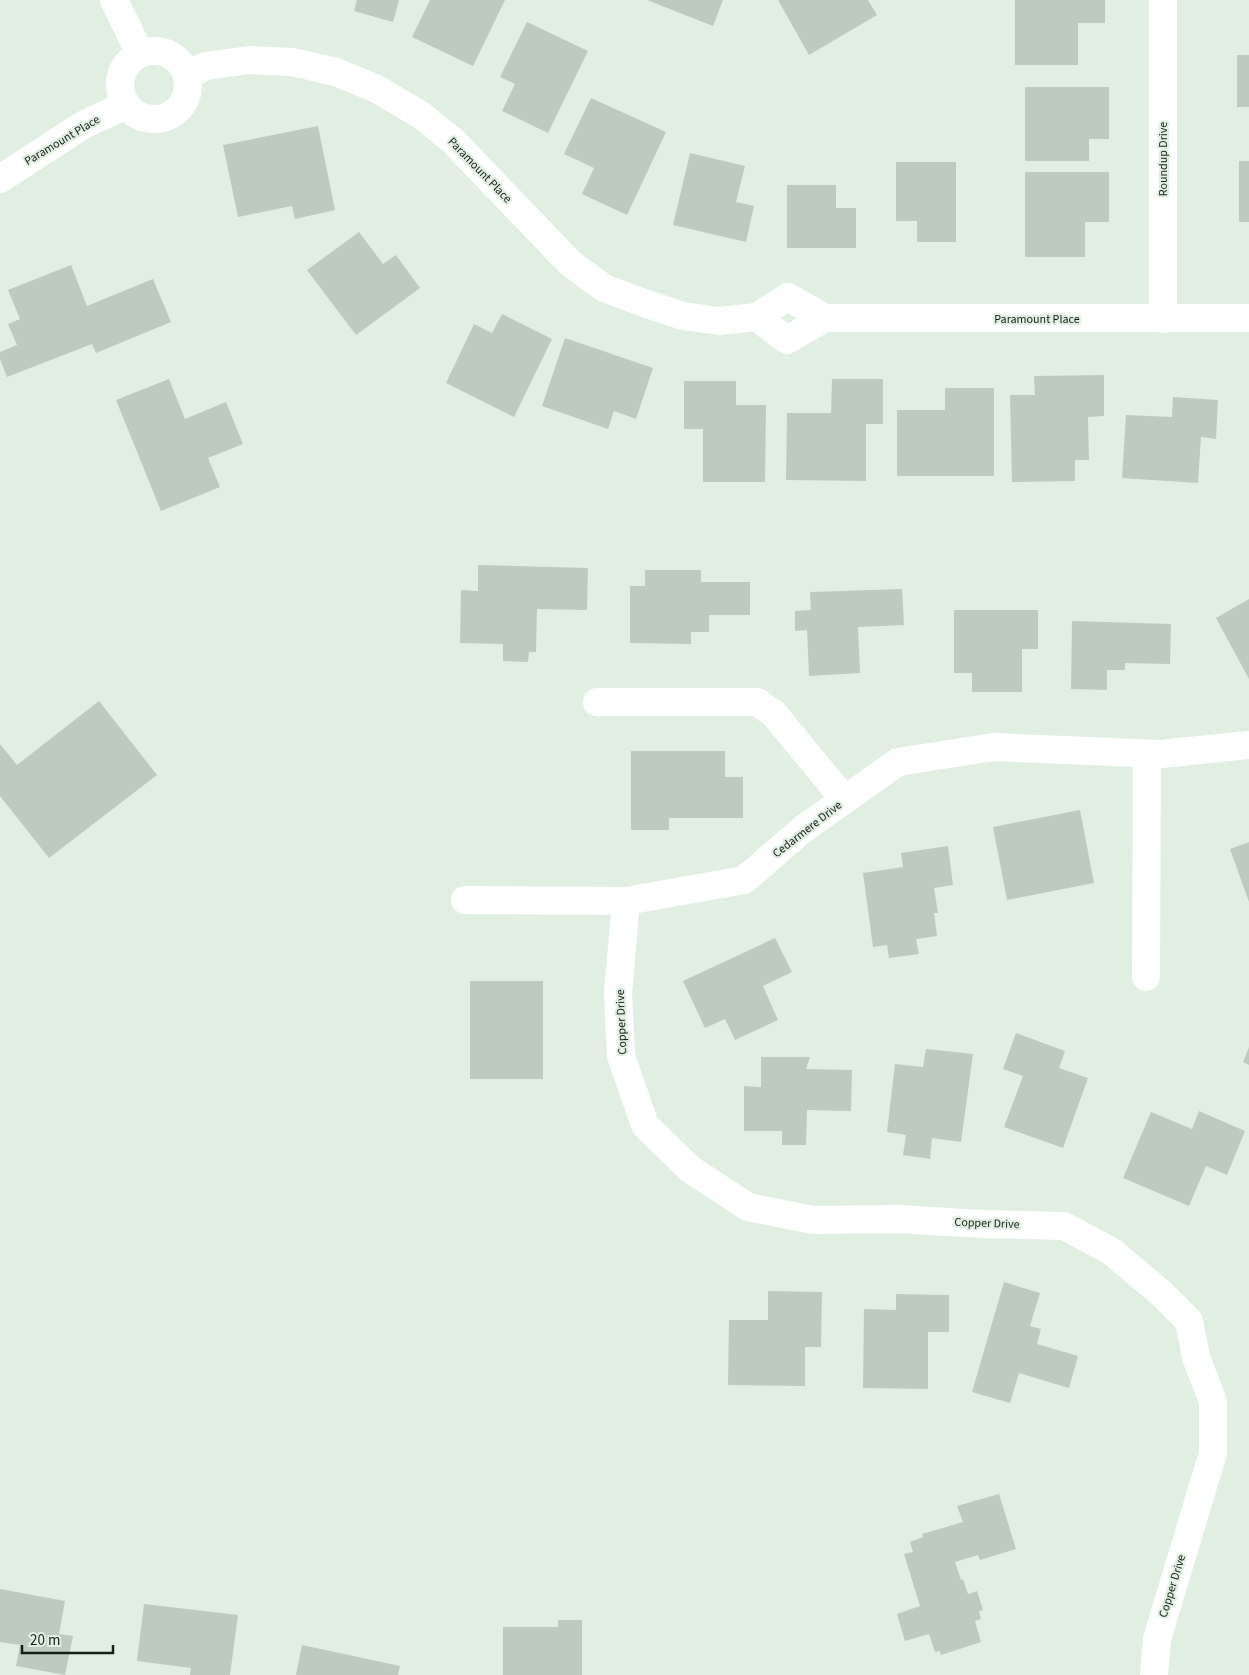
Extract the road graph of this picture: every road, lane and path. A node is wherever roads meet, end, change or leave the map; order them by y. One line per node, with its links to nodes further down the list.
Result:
1 (114, 0): 3 (street)
2 (1163, 0): 10 (street, Roundup Drive)
3 (140, 54): 4 (street); 5 (street)
4 (186, 75): 5 (street); 7 (street, Paramount Place)
5 (126, 105): 6 (street, Paramount Place)
6 (0, 179)
7 (756, 317): 8 (street, Paramount Place); 8 (street)
8 (825, 318): 10 (street, Paramount Place)
9 (1249, 318): 10 (street, Paramount Place)
10 (1163, 319)
11 (597, 702): 14 (street)
12 (1249, 745): 13 (street, Cedarmere Drive)
13 (1147, 754): 14 (street, Cedarmere Drive); 17 (street)
14 (845, 800): 16 (street, Cedarmere Drive)
15 (464, 900): 16 (street, Cedarmere Drive)
16 (626, 901): 18 (street, Copper Drive)
17 (1146, 977)
18 (1154, 1675)

